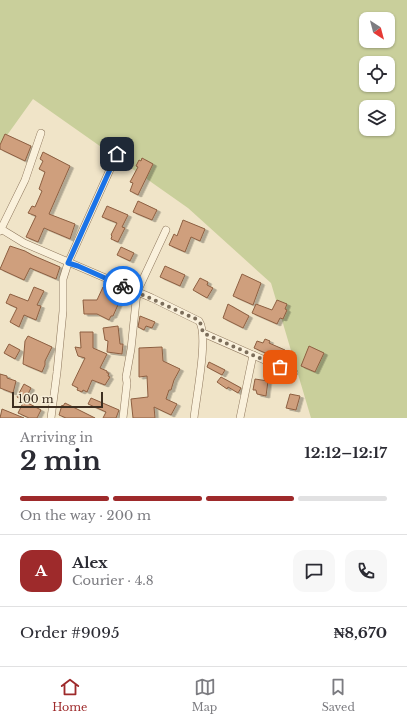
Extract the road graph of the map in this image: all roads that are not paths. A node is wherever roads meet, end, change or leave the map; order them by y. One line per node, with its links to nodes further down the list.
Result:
1 (41, 133): 3 (street)
2 (117, 154): 5 (street)
3 (0, 230): 5 (street)
4 (166, 230): 6 (street)
5 (68, 263): 6 (street); 10 (street)
6 (137, 292): 7 (street); 11 (street)
7 (203, 333): 8 (street); 12 (street)
8 (253, 355): 9 (street); 13 (street)
9 (294, 373)
10 (51, 418)
11 (123, 418)
12 (194, 418)
13 (240, 418)

